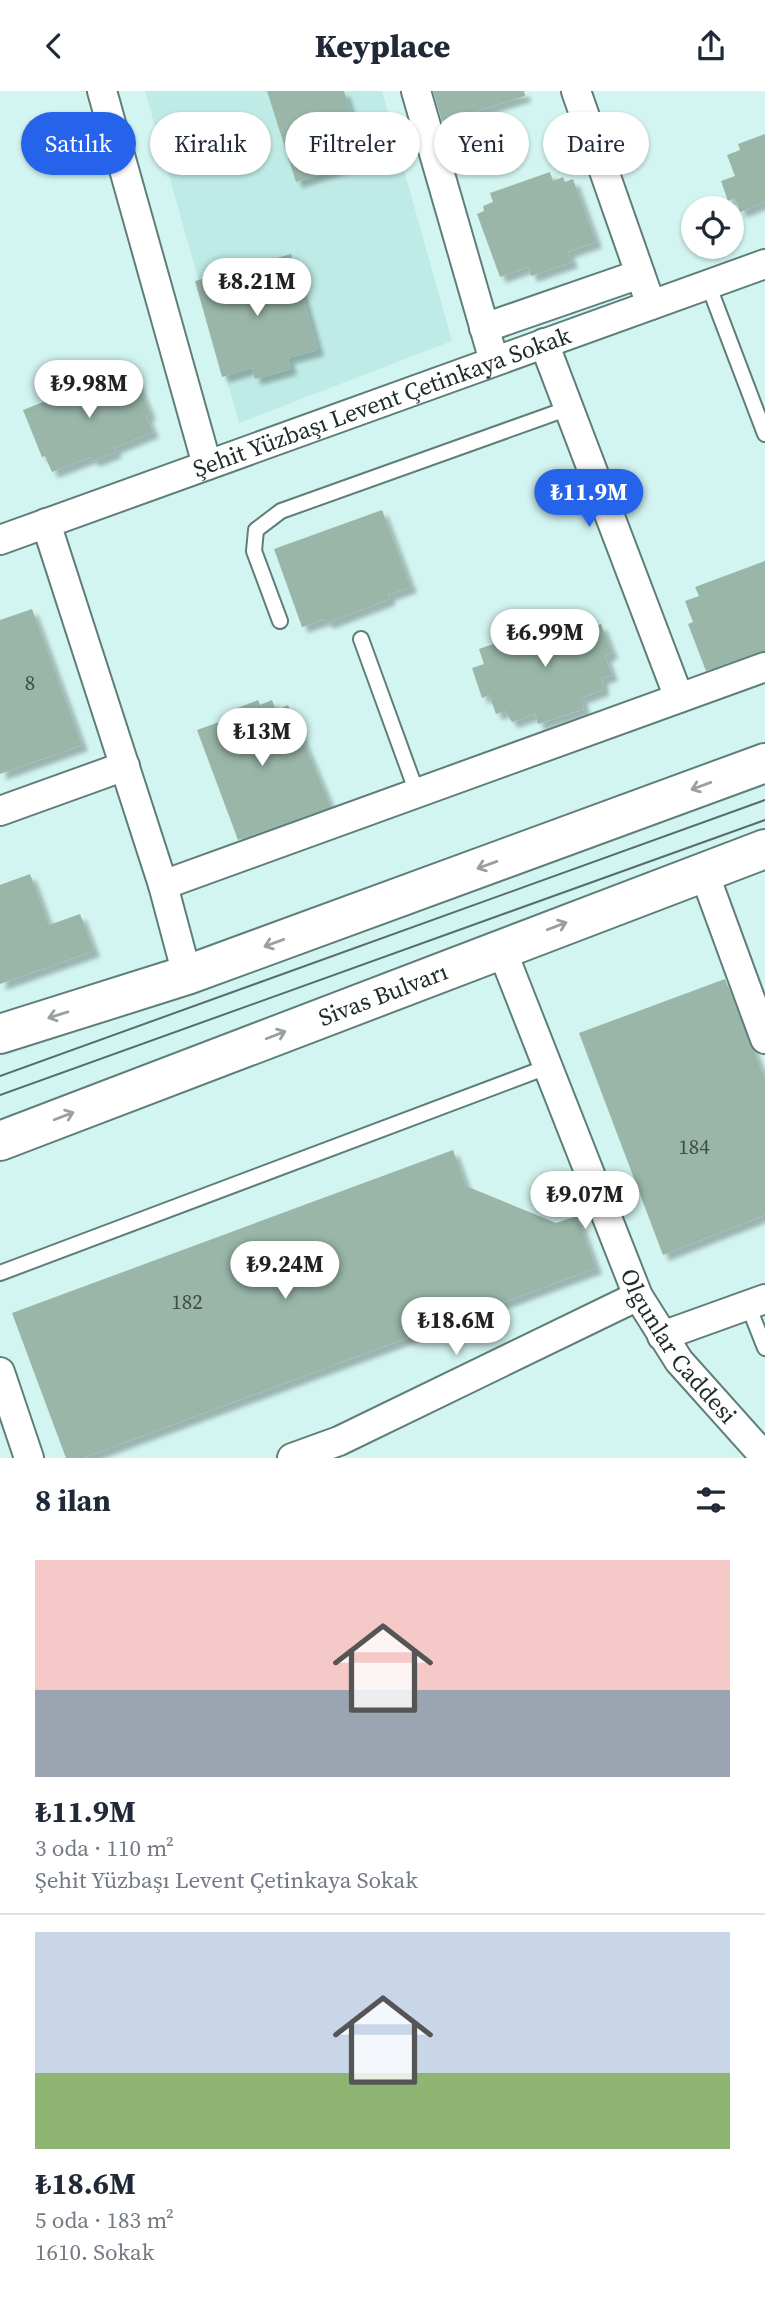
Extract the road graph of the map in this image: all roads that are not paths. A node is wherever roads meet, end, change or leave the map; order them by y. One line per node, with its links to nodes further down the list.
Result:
1 (102, 91): 13 (street)
2 (416, 91): 8 (street)
3 (576, 91): 5 (street)
4 (765, 264): 6 (street, Şehit Yüzbaşı Levent Çetinkaya Sokak)
5 (640, 274): 7 (street); 8 (street)
6 (708, 284): 7 (street, Şehit Yüzbaşı Levent Çetinkaya Sokak); 12 (lane)
7 (651, 305): 9 (street, Şehit Yüzbaşı Levent Çetinkaya Sokak)
8 (484, 328): 10 (street)
9 (544, 343): 10 (street, Şehit Yüzbaşı Levent Çetinkaya Sokak); 11 (street)
10 (494, 361): 13 (street, Şehit Yüzbaşı Levent Çetinkaya Sokak)
11 (569, 408): 16 (lane); 19 (street)
12 (765, 434)
13 (207, 465): 14 (street, Şehit Yüzbaşı Levent Çetinkaya Sokak)
14 (46, 523): 15 (street, Şehit Yüzbaşı Levent Çetinkaya Sokak); 21 (street)
15 (0, 540)
16 (280, 621)
17 (361, 639): 22 (lane)
18 (765, 667): 19 (street)
19 (679, 698): 22 (street)
20 (765, 763): 28 (highway, one-way to 28)
21 (125, 766): 23 (street); 26 (street)
22 (417, 793): 26 (street)
23 (0, 811)
24 (765, 849): 25 (highway, Sivas Bulvarı)
25 (703, 870): 27 (highway, Sivas Bulvarı, one-way to 25); 30 (street)
26 (163, 885): 28 (street)
27 (501, 948): 31 (street, Olgunlar Caddesi); 32 (highway, Sivas Bulvarı, one-way to 27)
28 (187, 975): 29 (highway, one-way to 29)
29 (0, 1034)
30 (765, 1039)
31 (547, 1067): 33 (lane); 34 (street, Olgunlar Caddesi)
32 (0, 1141)
33 (0, 1273)
34 (638, 1296): 36 (street, Olgunlar Caddesi); 40 (street)
35 (757, 1302): 36 (street); 37 (lane)
36 (662, 1336): 41 (street, Olgunlar Caddesi)
37 (765, 1348)
38 (0, 1372): 39 (street)
39 (5, 1403): 42 (street)
40 (343, 1449): 43 (street)
41 (765, 1457)
42 (29, 1458)
43 (292, 1458)

